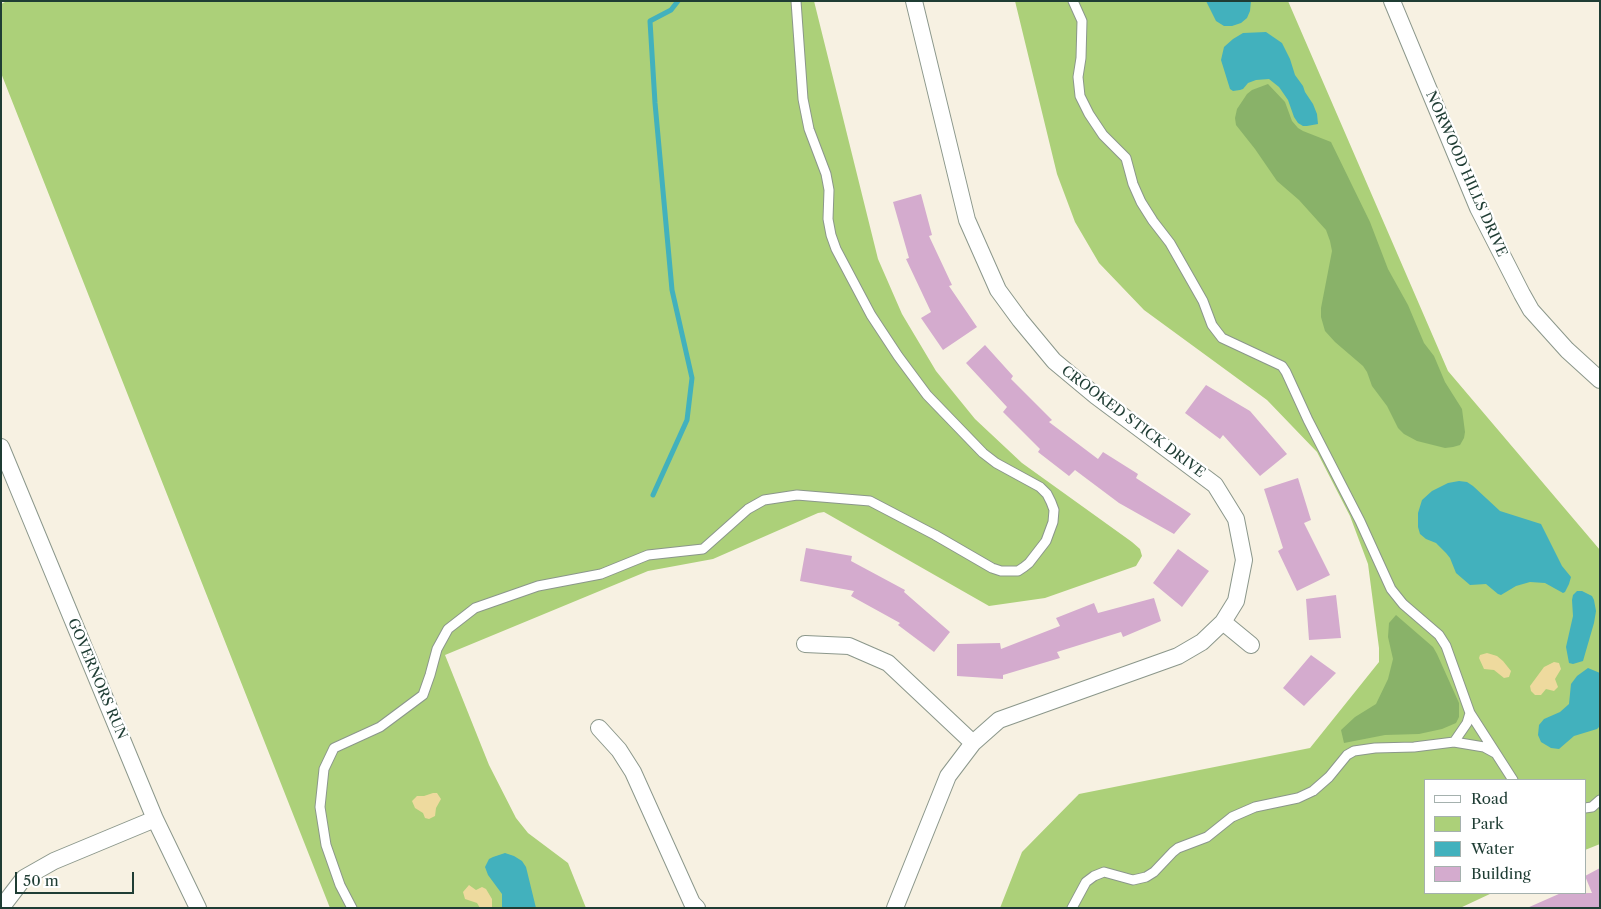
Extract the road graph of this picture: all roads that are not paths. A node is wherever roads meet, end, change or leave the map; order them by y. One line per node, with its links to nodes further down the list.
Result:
1 (796, 1): 21 (lane)
2 (914, 1): 7 (street, CROOKED STICK DRIVE)
3 (1073, 1): 10 (lane)
4 (1392, 1): 5 (street, NORWOOD HILLS DRIVE)
5 (1600, 380)
6 (1, 447): 18 (street, GOVERNORS RUN)
7 (1223, 622): 9 (street); 13 (street, CROOKED STICK DRIVE)
8 (805, 644): 13 (street)
9 (1251, 645)
10 (1470, 713): 12 (lane); 14 (lane)
11 (599, 728): 22 (street)
12 (1454, 742): 14 (lane); 24 (lane)
13 (972, 743): 23 (street, CROOKED STICK DRIVE)
14 (1495, 752): 15 (lane)
15 (1512, 779)
16 (1600, 800): 17 (lane)
17 (1586, 808)
18 (155, 819): 19 (street); 20 (street, GOVERNORS RUN)
19 (1, 908)
20 (198, 908)
21 (352, 908)
22 (697, 908)
23 (895, 908)
24 (1072, 908)

